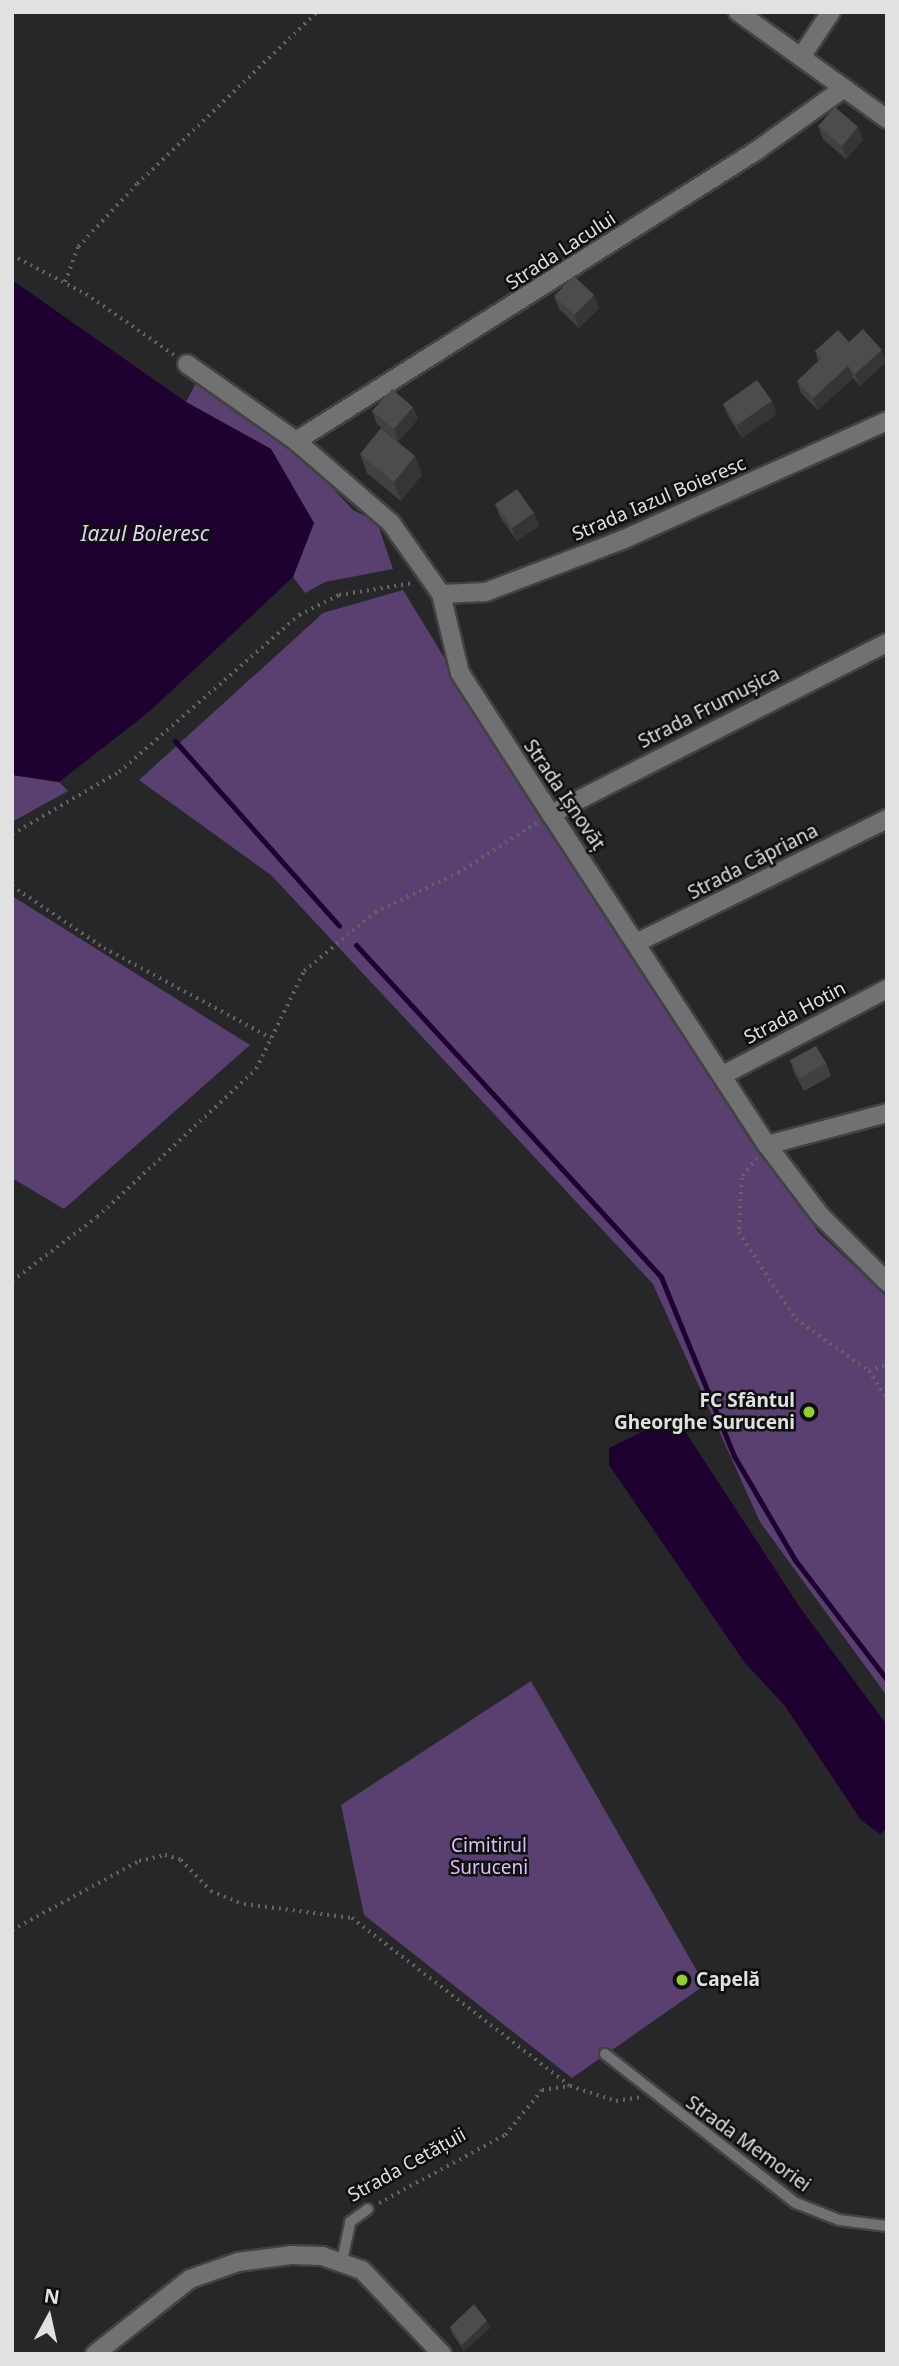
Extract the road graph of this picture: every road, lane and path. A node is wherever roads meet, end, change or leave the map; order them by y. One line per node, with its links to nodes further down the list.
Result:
1 (317, 12): 8 (path)
2 (738, 12): 4 (street)
3 (831, 12): 4 (street)
4 (801, 57): 5 (street)
5 (844, 89): 6 (street); 11 (street, Strada Lacului)
6 (887, 119)
7 (12, 255): 8 (path)
8 (65, 282): 9 (path)
9 (187, 364): 11 (street, Strada Ișnovăț)
10 (887, 421): 12 (street, Strada Iazul Boieresc)
11 (296, 441): 12 (street, Strada Ișnovăț)
12 (441, 594): 14 (street, Strada Ișnovăț); 16 (path)
13 (887, 643): 14 (street, Strada Frumușica)
14 (551, 814): 18 (street, Strada Ișnovăț); 20 (path)
15 (887, 819): 18 (street, Strada Căpriana)
16 (12, 834)
17 (12, 886): 20 (path)
18 (639, 942): 21 (street, Strada Ișnovăț)
19 (887, 989): 21 (street, Strada Hotin)
20 (271, 1038): 24 (path)
21 (723, 1075): 23 (street, Strada Ișnovăț)
22 (887, 1113): 23 (street)
23 (768, 1145): 25 (street, Strada Ișnovăț); 27 (path)
24 (12, 1281)
25 (887, 1282)
26 (887, 1364): 27 (path)
27 (869, 1371): 28 (path)
28 (887, 1399)
29 (12, 1930): 31 (path)
30 (605, 2054): 32 (lane, Strada Memoriei)
31 (570, 2086): 32 (path); 33 (path, Strada Cetățuii)
32 (648, 2094): 34 (lane, Strada Memoriei)
33 (368, 2209): 35 (lane, Strada Cetățuii)
34 (887, 2226)
35 (342, 2261): 36 (street); 37 (street)
36 (94, 2352)
37 (442, 2354)

